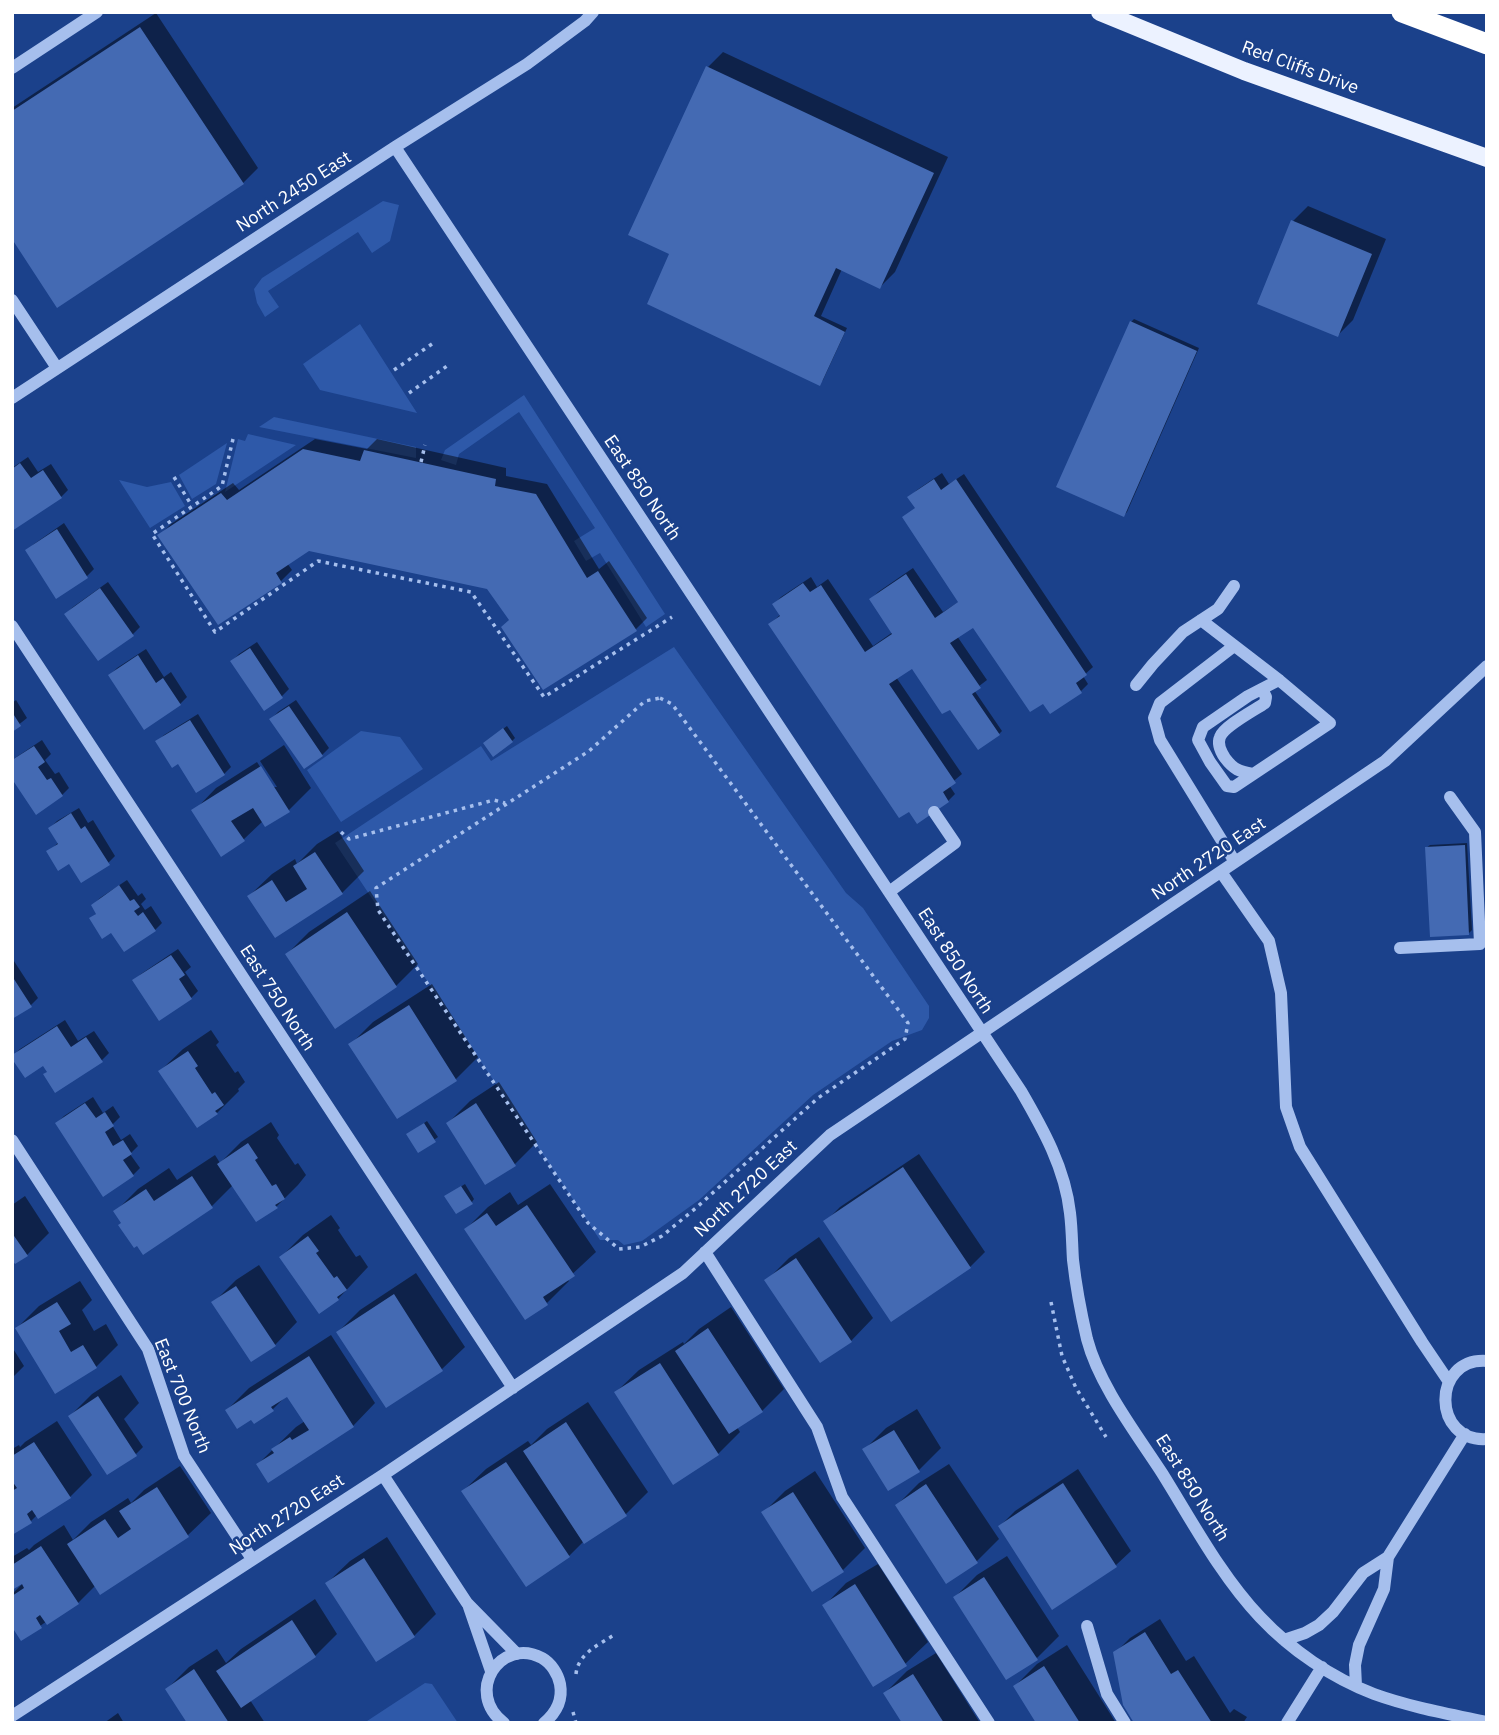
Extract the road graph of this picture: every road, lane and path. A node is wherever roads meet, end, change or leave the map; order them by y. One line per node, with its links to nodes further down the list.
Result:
1 (97, 12): 7 (street)
2 (593, 12): 8 (street, North 2450 East)
3 (1100, 12): 9 (main road, Red Cliffs Drive)
4 (1404, 13): 5 (highway); 6 (highway)
5 (1487, 44)
6 (1487, 50)
7 (12, 68)
8 (395, 147): 13 (street, North 2450 East); 38 (street, East 850 North)
9 (1487, 158)
10 (12, 300): 13 (street)
11 (432, 344): 14 (path)
12 (447, 366): 15 (path)
13 (57, 368): 16 (street, North 2450 East)
14 (394, 370)
15 (409, 393)
16 (12, 398)
17 (233, 439): 21 (path)
18 (425, 445): 19 (path)
19 (421, 462)
20 (174, 477): 21 (path)
21 (192, 506): 23 (path)
22 (1234, 586): 24 (street)
23 (672, 617)
24 (1201, 620): 26 (street); 29 (street)
25 (12, 626): 46 (street, East 750 North)
26 (1234, 646): 28 (street); 36 (street)
27 (1487, 666): 36 (street, North 2720 East)
28 (1279, 680): 30 (street); 31 (street)
29 (1136, 685)
30 (1262, 688): 31 (street); 31 (street)
31 (1253, 775)
32 (1450, 797): 39 (street)
33 (506, 804): 33 (path); 35 (path)
34 (934, 812): 38 (street)
35 (341, 832)
36 (1235, 862): 37 (street, North 2720 East)
37 (1221, 872): 40 (street, North 2720 East); 45 (street)
38 (888, 892): 40 (street, East 850 North)
39 (1400, 948)
40 (982, 1033): 42 (street, North 2720 East); 56 (street, East 850 North)
41 (12, 1140): 52 (street, East 700 North)
42 (705, 1252): 46 (street, North 2720 East); 70 (street)
43 (1051, 1302): 48 (path)
44 (1487, 1361): 45 (street)
45 (1449, 1382): 47 (street)
46 (513, 1388): 50 (street, North 2720 East)
47 (1465, 1434): 49 (street); 51 (street)
48 (1106, 1437)
49 (1487, 1439)
50 (383, 1475): 52 (street, North 2720 East); 53 (street)
51 (1388, 1557): 56 (street); 61 (street)
52 (252, 1559): 64 (street, North 2720 East)
53 (467, 1603): 57 (street); 59 (street)
54 (1087, 1626): 71 (street)
55 (614, 1635): 60 (path)
56 (1284, 1640): 58 (street, East 850 North)
57 (517, 1654): 59 (street); 63 (street)
58 (1322, 1667): 61 (street, East 850 North); 72 (street)
59 (491, 1671): 66 (street)
60 (577, 1682)
61 (1356, 1686): 65 (street, East 850 North)
62 (576, 1704): 69 (path)
63 (558, 1705): 67 (street); 68 (street)
64 (12, 1716)
65 (1487, 1722)
66 (504, 1723)
67 (544, 1723)
68 (564, 1723)
69 (576, 1723)
70 (989, 1723)
71 (1125, 1723)
72 (1287, 1723)

